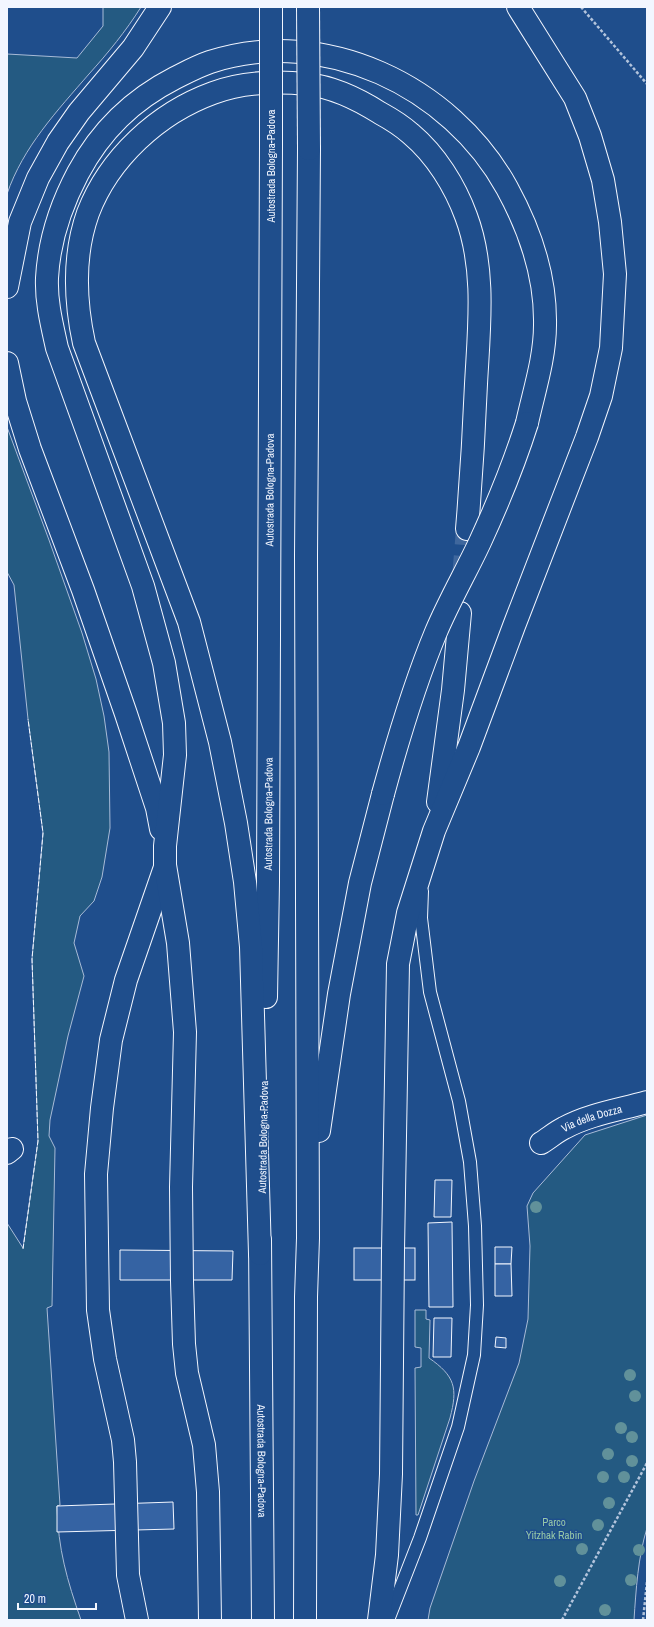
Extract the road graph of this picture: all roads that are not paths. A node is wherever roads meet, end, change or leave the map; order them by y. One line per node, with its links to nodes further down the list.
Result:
1 (160, 7): 5 (main road)
2 (271, 7): 15 (main road, Autostrada Bologna-Padova, bridge)
3 (308, 7): 14 (main road, bridge)
4 (518, 7): 9 (main road)
5 (7, 287)
6 (7, 364): 10 (main road)
7 (467, 529): 15 (main road)
8 (460, 613): 9 (main road)
9 (434, 831): 11 (main road)
10 (165, 855): 14 (main road, bridge); 16 (main road); 17 (main road)
11 (424, 866): 20 (main road); 21 (lane)
12 (647, 1102): 13 (main road, Via della Dozza)
13 (541, 1144)
14 (308, 1238): 19 (main road)
15 (260, 1254): 18 (main road, Autostrada Bologna-Padova)
16 (137, 1620)
17 (210, 1620)
18 (263, 1620)
19 (306, 1620)
20 (379, 1620)
21 (388, 1620)

